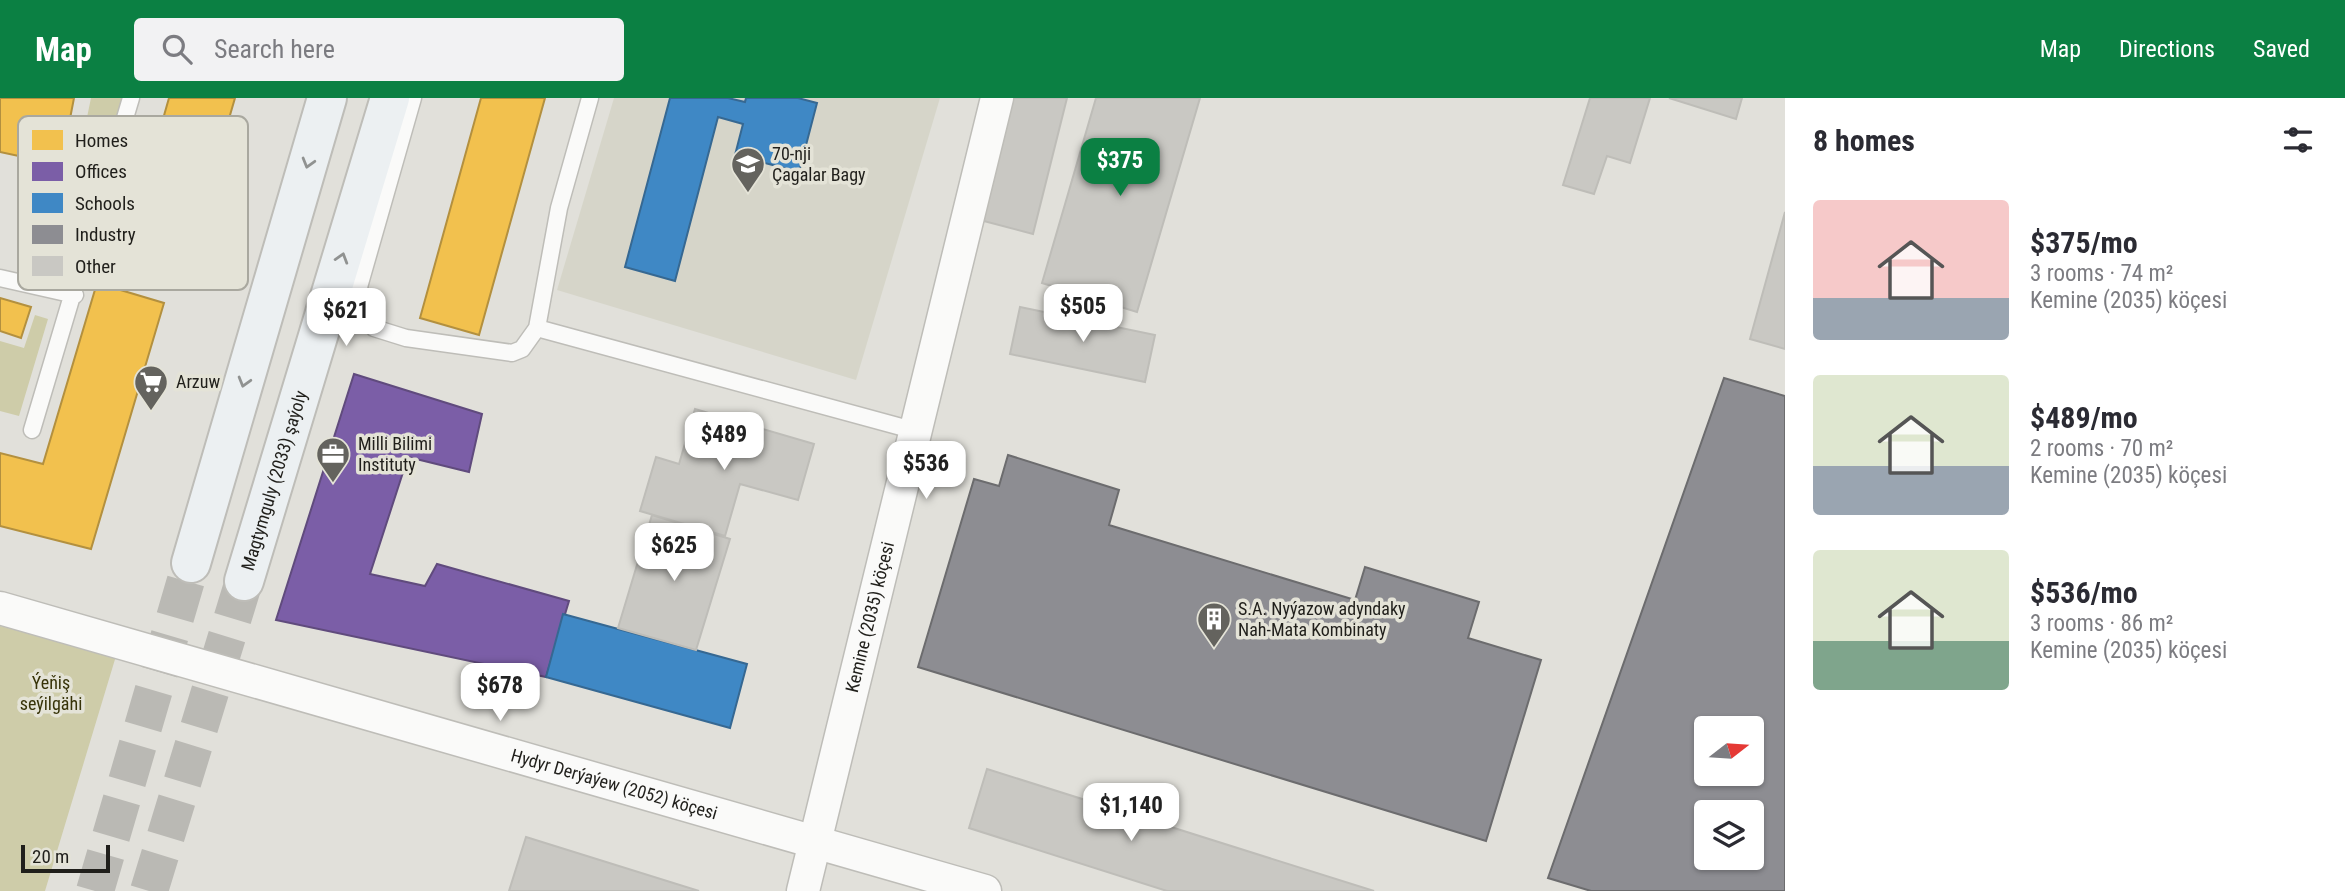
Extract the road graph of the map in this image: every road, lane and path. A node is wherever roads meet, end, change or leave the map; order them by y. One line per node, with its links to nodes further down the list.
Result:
1 (131, 98): 7 (lane)
2 (327, 98): 16 (main road, one-way to 16)
3 (390, 98): 17 (main road, Magtymguly (2033) şaýoly, one-way to 3)
4 (413, 98): 13 (lane)
5 (590, 98): 13 (lane)
6 (997, 98): 15 (street, Kemine (2035) köçesi)
7 (126, 116)
8 (0, 278): 9 (lane)
9 (18, 282)
10 (53, 290): 12 (lane)
11 (76, 290): 12 (lane)
12 (75, 295): 14 (lane)
13 (537, 328): 15 (lane)
14 (32, 430)
15 (916, 431): 19 (street, Kemine (2035) köçesi)
16 (191, 563)
17 (244, 581)
18 (0, 608): 19 (street, Hydyr Derýaýew (2052) köçesi)
19 (816, 842): 20 (street, Kemine (2035) köçesi); 21 (street, Hydyr Derýaýew (2052) köçesi)
20 (803, 891)
21 (985, 891)

